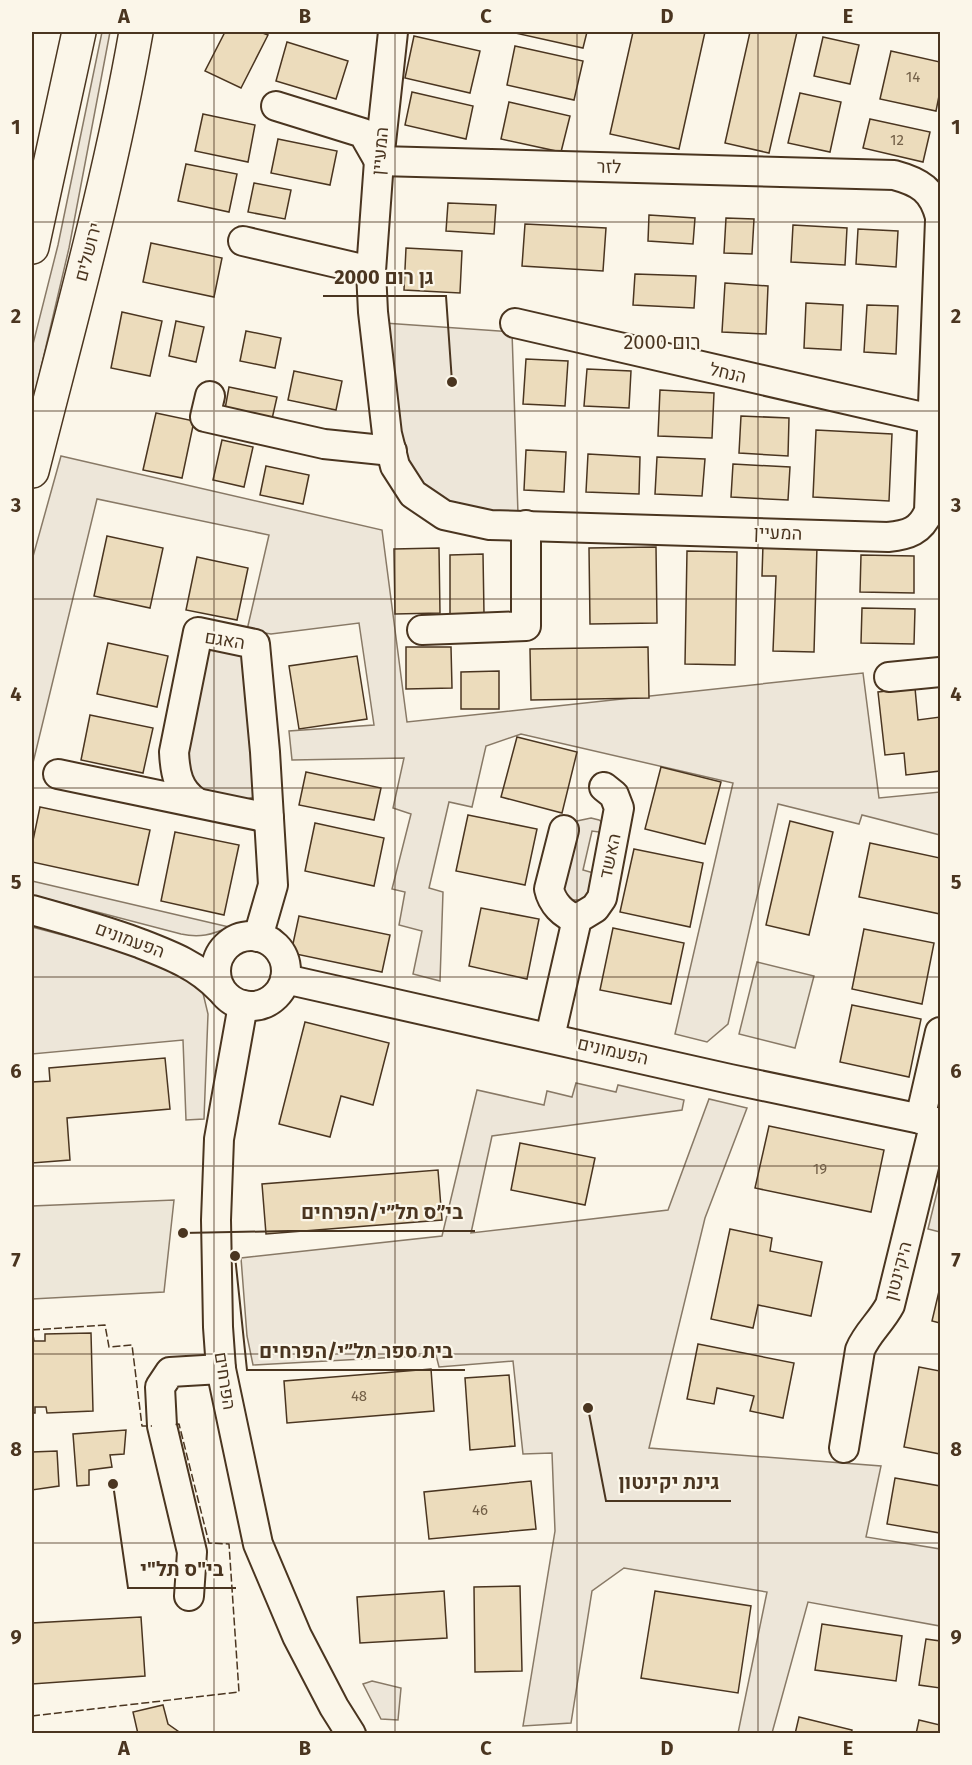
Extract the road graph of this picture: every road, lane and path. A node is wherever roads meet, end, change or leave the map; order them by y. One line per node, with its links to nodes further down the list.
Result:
1 (79, 32): 10 (main road)
2 (136, 32): 5 (main road, ירושלים)
3 (150, 32): 5 (main road)
4 (393, 32): 7 (street, המעיין)
5 (124, 99): 16 (main road, ירושלים)
6 (276, 106): 7 (street)
7 (379, 161): 8 (street, לזר); 11 (street, המעיין)
8 (940, 218): 14 (street, לזר)
9 (243, 241): 11 (street)
10 (32, 247)
11 (371, 271): 15 (street, המעיין)
12 (515, 323): 14 (street, הנחל)
13 (210, 396): 15 (street)
14 (937, 421): 17 (street, המעיין)
15 (392, 451): 17 (street, המעיין)
16 (32, 471)
17 (525, 525): 18 (street)
18 (422, 630)
19 (940, 672): 20 (street)
20 (889, 677)
21 (58, 774): 23 (street)
22 (604, 787): 27 (street, האשד)
23 (196, 802): 24 (street); 24 (street, האגם)
24 (269, 818): 28 (street, האגם)
25 (564, 830): 27 (street)
26 (32, 910): 30 (street, הפעמונים)
27 (577, 919): 33 (street)
28 (258, 937): 29 (street); 30 (street)
29 (285, 979): 31 (street); 33 (street, הפעמונים)
30 (220, 989): 31 (street)
31 (243, 1005): 35 (street, הפרחים)
32 (940, 1032): 34 (street, היקינטון)
33 (550, 1037): 34 (street, הפעמונים)
34 (932, 1122): 36 (street, היקינטון)
35 (221, 1370): 37 (street); 38 (street, הפרחים)
36 (843, 1448)
37 (189, 1596)
38 (351, 1734)

